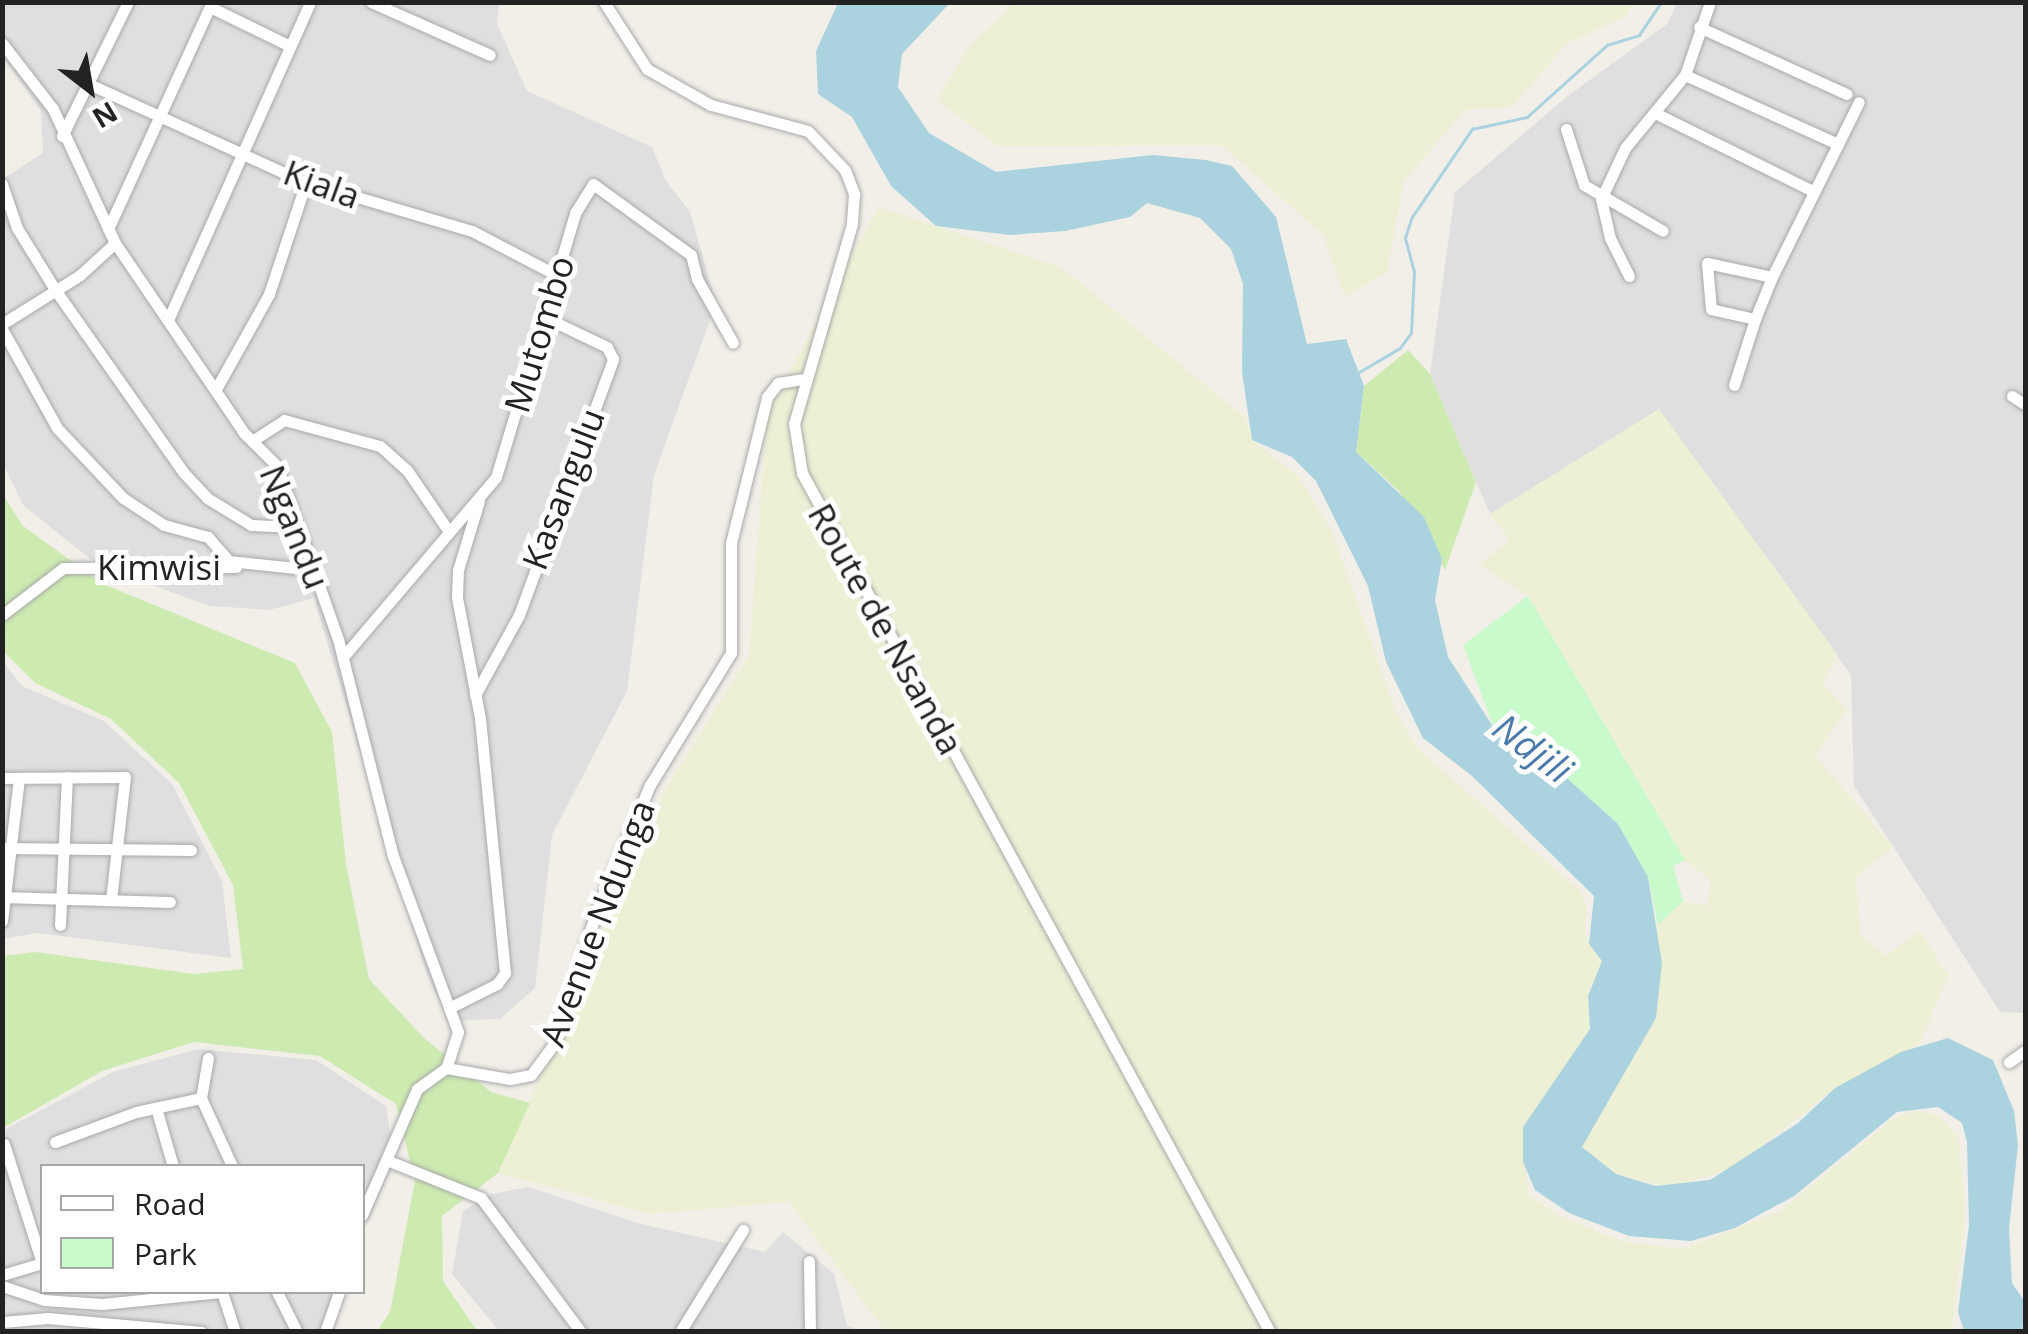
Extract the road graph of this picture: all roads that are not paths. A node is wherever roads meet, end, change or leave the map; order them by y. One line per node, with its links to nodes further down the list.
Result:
1 (128, 2): 13 (street)
2 (310, 2): 10 (street)
3 (371, 2): 7 (street)
4 (604, 2): 38 (street, Route de Nsanda)
5 (1710, 2): 8 (street)
6 (211, 5): 10 (street); 17 (street)
7 (401, 8): 11 (street)
8 (1699, 28): 12 (street); 14 (street)
9 (2, 43): 19 (street, Ngandu)
10 (290, 46): 21 (street)
11 (490, 55)
12 (1685, 74): 16 (street); 20 (street)
13 (89, 84): 17 (street, Kiala); 19 (street)
14 (1847, 94)
15 (1860, 102): 20 (street)
16 (1657, 114): 24 (street); 25 (street)
17 (165, 116): 21 (street, Kiala); 26 (street)
18 (1566, 129): 25 (street)
19 (62, 136): 26 (street, Ngandu)
20 (1838, 144): 24 (street)
21 (244, 152): 22 (street, Kiala); 35 (street)
22 (306, 182): 29 (street, Kiala); 40 (street)
23 (2, 184): 32 (street)
24 (1813, 191): 31 (street)
25 (1601, 199): 27 (street); 30 (street)
26 (108, 230): 28 (street, Ngandu)
27 (1663, 230)
28 (116, 243): 32 (street); 35 (street, Ngandu)
29 (558, 276): 33 (street, Mutombo); 37 (street, Mutombo)
30 (1629, 276)
31 (1772, 277): 34 (street); 34 (street)
32 (56, 291): 36 (street); 45 (street)
33 (544, 317): 44 (street, Mutombo); 51 (street, Kasangulu)
34 (1755, 318): 39 (street)
35 (168, 320): 40 (street, Ngandu)
36 (2, 327): 47 (street)
37 (734, 342)
38 (803, 379): 69 (street, Avenue Ndunga); 96 (street, Route de Nsanda)
39 (1734, 385)
40 (216, 389): 43 (street, Ngandu)
41 (2012, 396): 42 (street)
42 (2026, 405)
43 (252, 441): 45 (street, Ngandu); 46 (street)
44 (480, 500): 46 (street, Mutombo); 51 (street)
45 (296, 527): 48 (street, Ngandu)
46 (448, 530): 50 (street, Mutombo)
47 (271, 568): 48 (street); 49 (street, Kimwisi)
48 (315, 570): 50 (street, Ngandu)
49 (2, 615)
50 (342, 657): 65 (street, Ngandu)
51 (476, 695): 65 (street)
52 (67, 777): 54 (street); 56 (street); 58 (street)
53 (2, 778): 54 (street)
54 (19, 779): 55 (street)
55 (7, 848): 56 (street); 59 (street)
56 (60, 850): 58 (street); 60 (street)
57 (191, 850): 58 (street)
58 (114, 852): 61 (street)
59 (4, 897): 60 (street); 63 (street)
60 (59, 898): 61 (street); 64 (street)
61 (111, 900): 62 (street)
62 (170, 902)
63 (2, 921)
64 (60, 925)
65 (449, 1008): 69 (street, Ngandu)
66 (2026, 1050): 68 (street)
67 (208, 1058): 70 (street)
68 (2009, 1062)
69 (446, 1068): 74 (street)
70 (201, 1098): 71 (street); 76 (street)
71 (156, 1108): 72 (street); 75 (street)
72 (54, 1142)
73 (4, 1144): 79 (street)
74 (389, 1161): 77 (street); 93 (street)
75 (172, 1164)
76 (231, 1164)
77 (365, 1208)
78 (743, 1230): 94 (street)
79 (40, 1257)
80 (809, 1261): 95 (street)
81 (40, 1264): 82 (street)
82 (2, 1276)
83 (2, 1286): 84 (street)
84 (201, 1294)
85 (222, 1294): 90 (street)
86 (277, 1294): 91 (street)
87 (338, 1294): 92 (street)
88 (2, 1322): 89 (street)
89 (201, 1332)
90 (235, 1332)
91 (297, 1332)
92 (325, 1332)
93 (581, 1332)
94 (680, 1332)
95 (810, 1332)
96 (1270, 1332)

